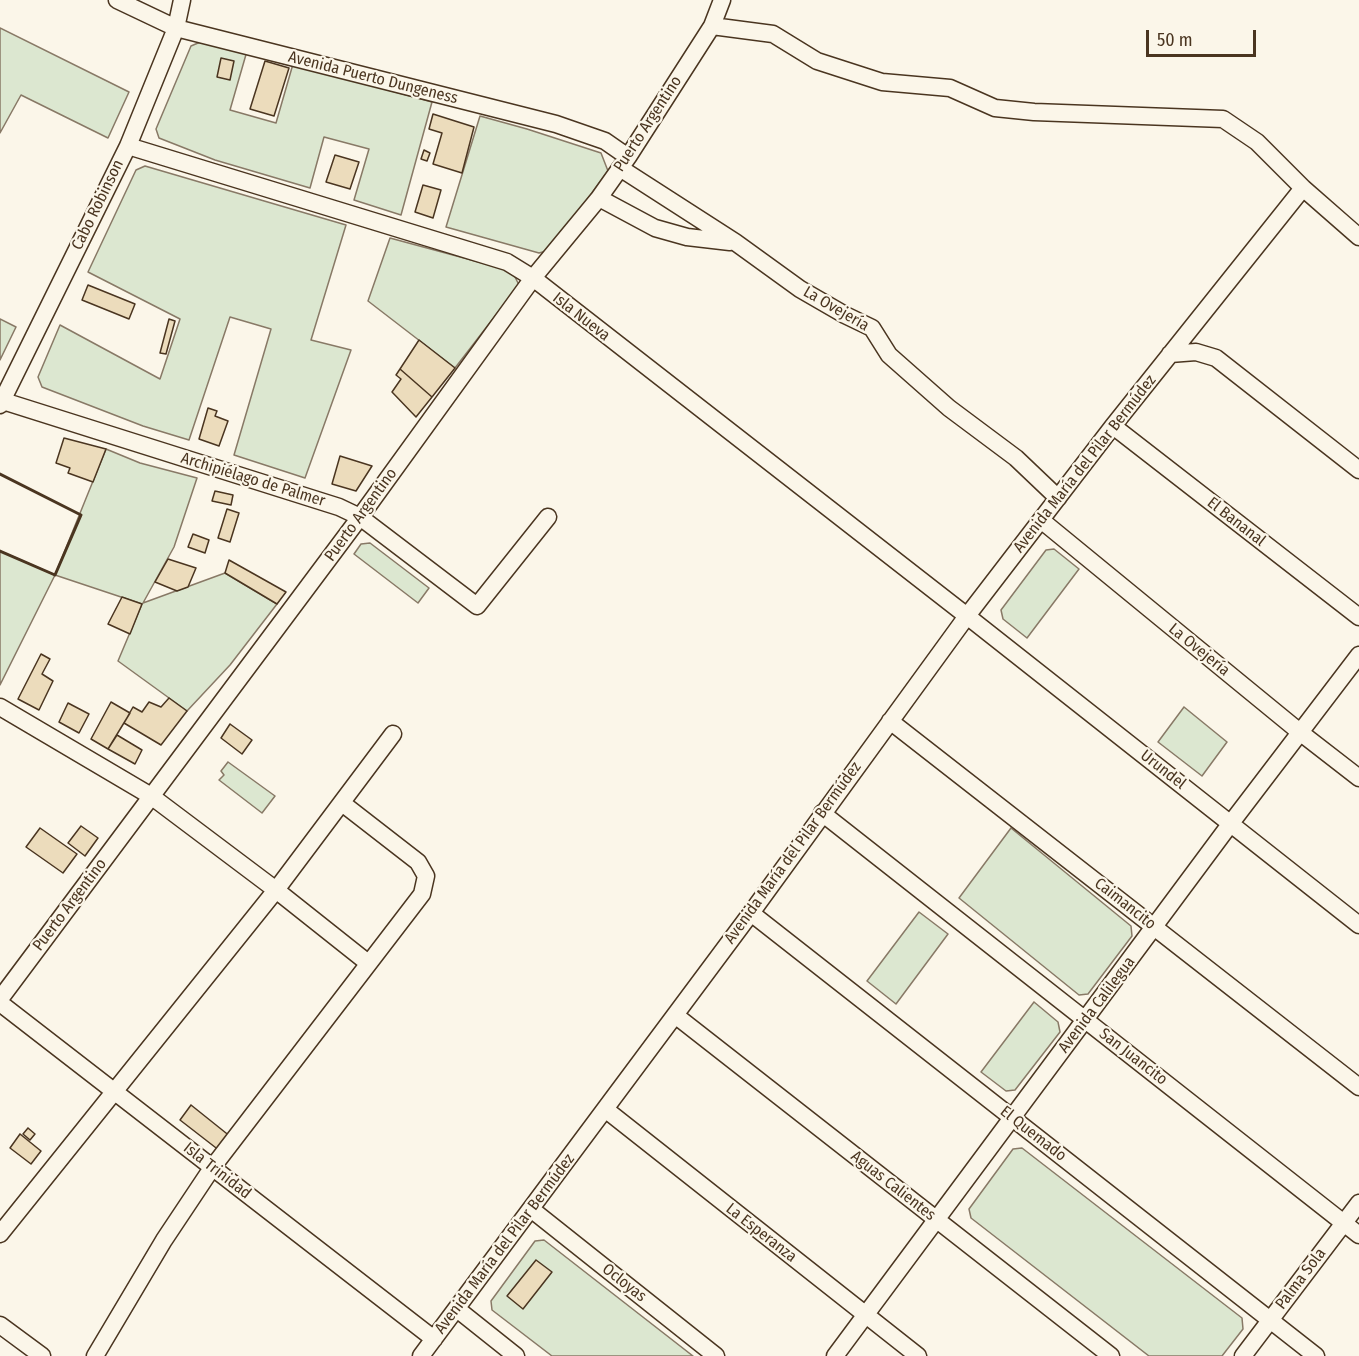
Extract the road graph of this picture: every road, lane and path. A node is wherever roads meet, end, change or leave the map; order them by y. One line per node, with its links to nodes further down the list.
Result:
1 (117, 0): 5 (street, Avenida Puerto Dungeness)
2 (182, 0): 5 (street, Cabo Robinson)
3 (722, 0): 4 (street, Puerto Argentino)
4 (712, 26): 7 (street, Puerto Argentino); 8 (street)
5 (176, 28): 6 (street, Cabo Robinson); 7 (street, Avenida Puerto Dungeness)
6 (128, 146): 12 (street, Isla Nueva); 14 (street, Cabo Robinson)
7 (624, 163): 9 (street, Puerto Argentino); 11 (street, La Ovejería)
8 (1303, 188): 10 (street); 13 (street, Avenida María del Pilar Bermúdez)
9 (599, 198): 11 (street); 12 (street, Puerto Argentino)
10 (1359, 237)
11 (735, 243): 17 (street, La Ovejería)
12 (532, 279): 18 (street, Puerto Argentino); 21 (street, Isla Nueva)
13 (1170, 354): 15 (street, Avenida María del Pilar Bermúdez); 16 (street)
14 (1, 402): 18 (street, Archipiélago de Palmer)
15 (1113, 426): 17 (street, Avenida María del Pilar Bermúdez); 22 (street, El Bananal)
16 (1359, 470)
17 (1058, 498): 20 (street, Avenida María del Pilar Bermúdez)
18 (360, 517): 19 (street, Archipiélago de Palmer); 29 (street, Puerto Argentino)
19 (548, 517)
20 (1041, 520): 21 (street, Avenida María del Pilar Bermúdez); 26 (street, La Ovejería)
21 (967, 616): 25 (street, Avenida María del Pilar Bermúdez); 32 (street, Urundel)
22 (1359, 617)
23 (1359, 655): 26 (street, Avenida Calilegua)
24 (0, 707): 29 (street)
25 (890, 722): 31 (street, Avenida María del Pilar Bermúdez); 36 (street, Caimancito)
26 (1300, 733): 28 (street, La Ovejería); 32 (street, Avenida Calilegua)
27 (393, 734): 30 (street)
28 (1359, 778)
29 (151, 796): 33 (street); 38 (street, Puerto Argentino)
30 (342, 803): 33 (street); 37 (street)
31 (822, 813): 34 (street, Avenida María del Pilar Bermúdez); 40 (street, San Juancito)
32 (1231, 823): 35 (street, Urundel); 36 (street, Avenida Calilegua)
33 (276, 890): 37 (street); 42 (street)
34 (751, 913): 39 (street, Avenida María del Pilar Bermúdez); 44 (street, El Quemado)
35 (1359, 925)
36 (1155, 927): 40 (street, Avenida Calilegua); 41 (street, Caimancito)
37 (368, 963): 45 (street)
38 (0, 1001): 42 (street, Isla Trinidad)
39 (675, 1015): 43 (street, Avenida María del Pilar Bermúdez); 48 (street, Aguas Calientes)
40 (1085, 1020): 44 (street, Avenida Calilegua); 49 (street, San Juancito)
41 (1359, 1087)
42 (113, 1091): 45 (street, Isla Trinidad); 50 (street)
43 (605, 1109): 47 (street, Avenida María del Pilar Bermúdez); 53 (street, La Esperanza)
44 (1013, 1118): 48 (street, Avenida Calilegua); 54 (street, El Quemado)
45 (212, 1168): 56 (street, Isla Trinidad); 58 (street)
46 (1359, 1203): 49 (street, Palma Sola)
47 (531, 1209): 52 (street, Avenida María del Pilar Bermúdez); 61 (street, Ocloyas)
48 (936, 1220): 53 (street, Avenida Calilegua); 64 (street, Aguas Calientes)
49 (1343, 1223): 51 (street, San Juancito); 54 (street, Palma Sola)
50 (0, 1234)
51 (1359, 1235)
52 (457, 1309): 56 (street, Avenida María del Pilar Bermúdez); 60 (street)
53 (867, 1315): 62 (street, Avenida Calilegua); 63 (street, La Esperanza)
54 (1270, 1320): 65 (street, Palma Sola); 66 (street, El Quemado)
55 (0, 1325): 57 (street)
56 (434, 1339): 59 (street, Avenida María del Pilar Bermúdez)
57 (42, 1356)
58 (95, 1356)
59 (422, 1356)
60 (516, 1356)
61 (716, 1356)
62 (835, 1356)
63 (918, 1356)
64 (1111, 1356)
65 (1243, 1356)
66 (1316, 1356)

